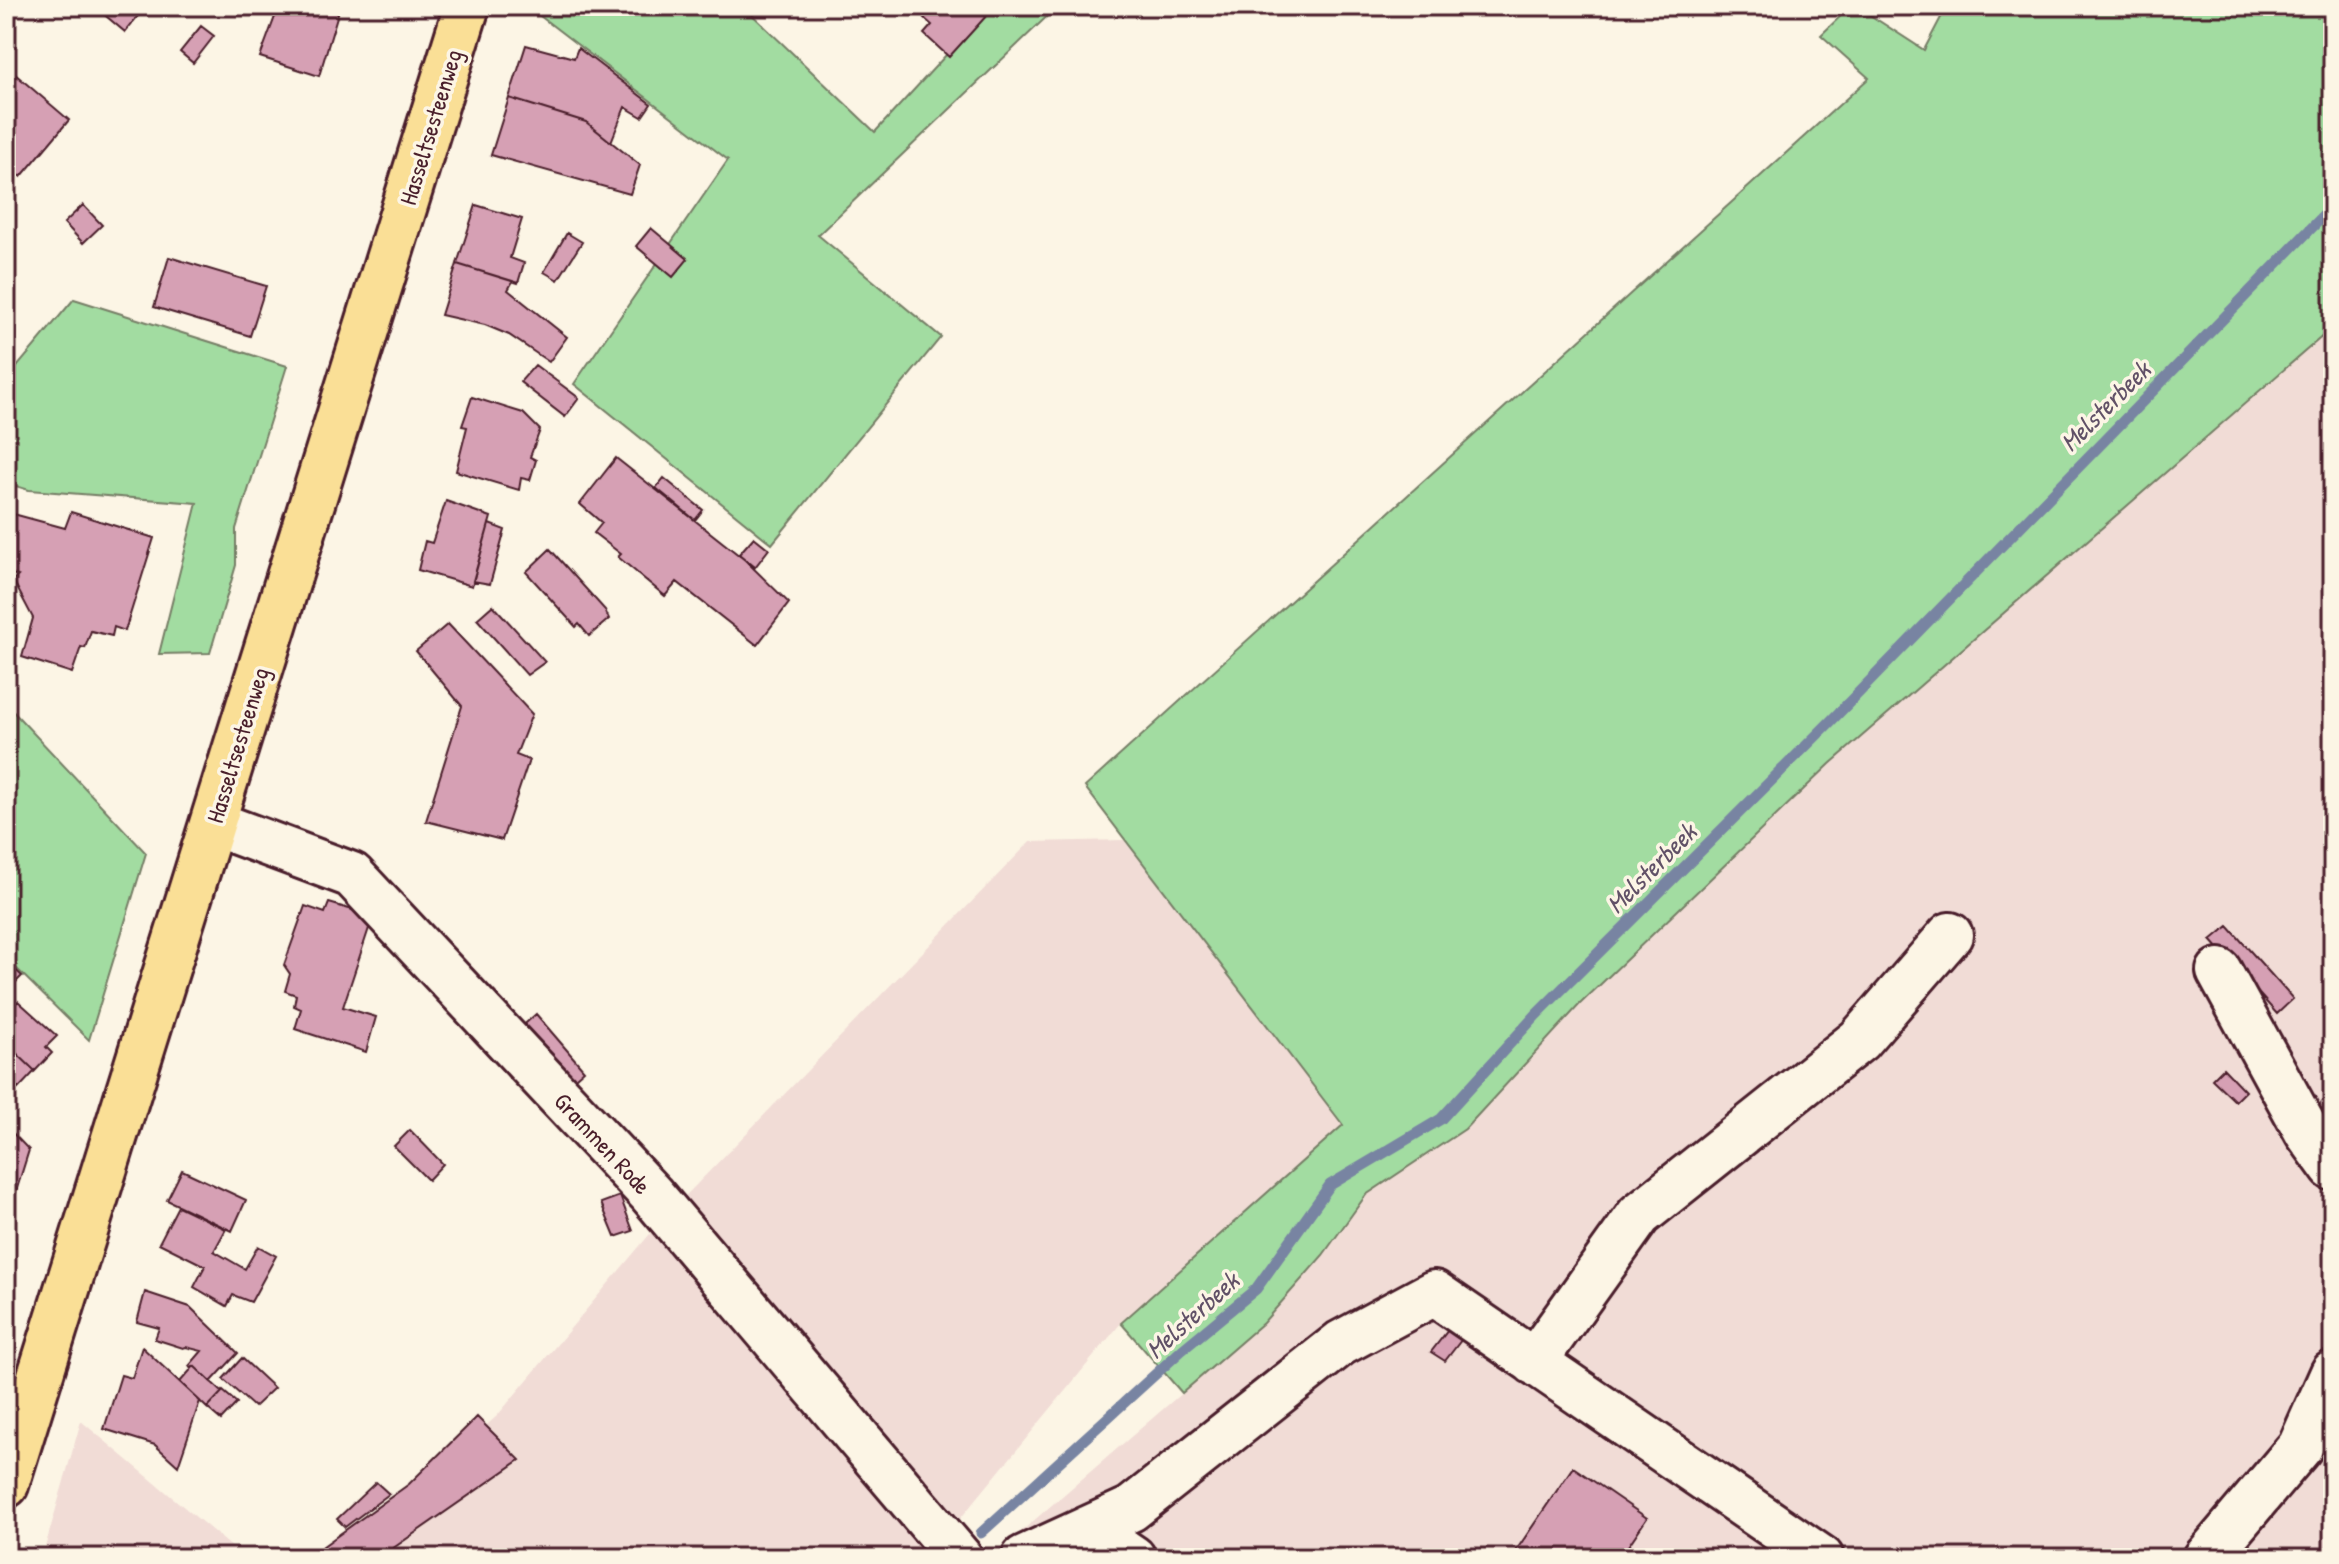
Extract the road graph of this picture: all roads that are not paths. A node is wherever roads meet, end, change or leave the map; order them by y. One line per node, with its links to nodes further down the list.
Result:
1 (467, 6): 2 (main road, Hasseltsesteenweg)
2 (213, 823): 8 (main road, Hasseltsesteenweg); 10 (street, Grammen Rode)
3 (1950, 935): 6 (street)
4 (2219, 971): 5 (street)
5 (2333, 1168)
6 (1534, 1362): 9 (street); 13 (street)
7 (2333, 1373): 14 (street)
8 (6, 1485)
9 (1089, 1528): 11 (street); 12 (street)
10 (949, 1546)
11 (1024, 1558)
12 (1133, 1558)
13 (1821, 1558)
14 (2206, 1558)

